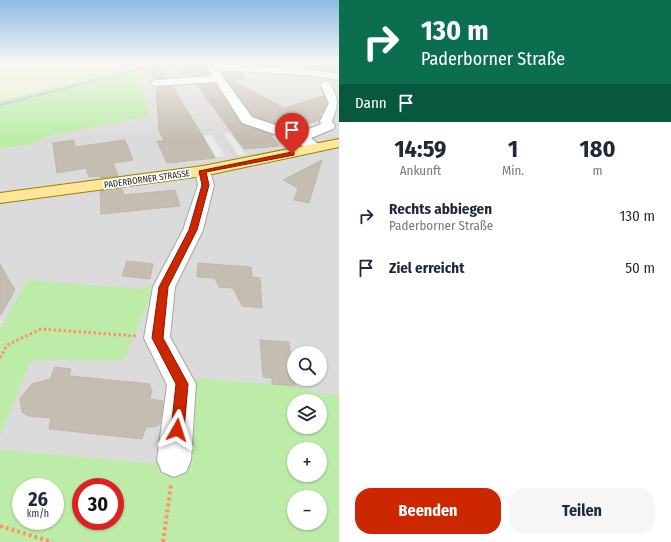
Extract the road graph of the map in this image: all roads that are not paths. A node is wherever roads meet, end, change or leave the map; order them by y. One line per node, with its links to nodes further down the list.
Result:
1 (225, 88): 3 (street)
2 (327, 88): 3 (street)
3 (300, 138): 5 (street)
4 (339, 143): 5 (main road, PADERBORNER STRASSE)
5 (316, 148): 6 (main road, PADERBORNER STRASSE)
6 (203, 171): 7 (main road, PADERBORNER STRASSE); 8 (street)
7 (0, 198)
8 (174, 460)

